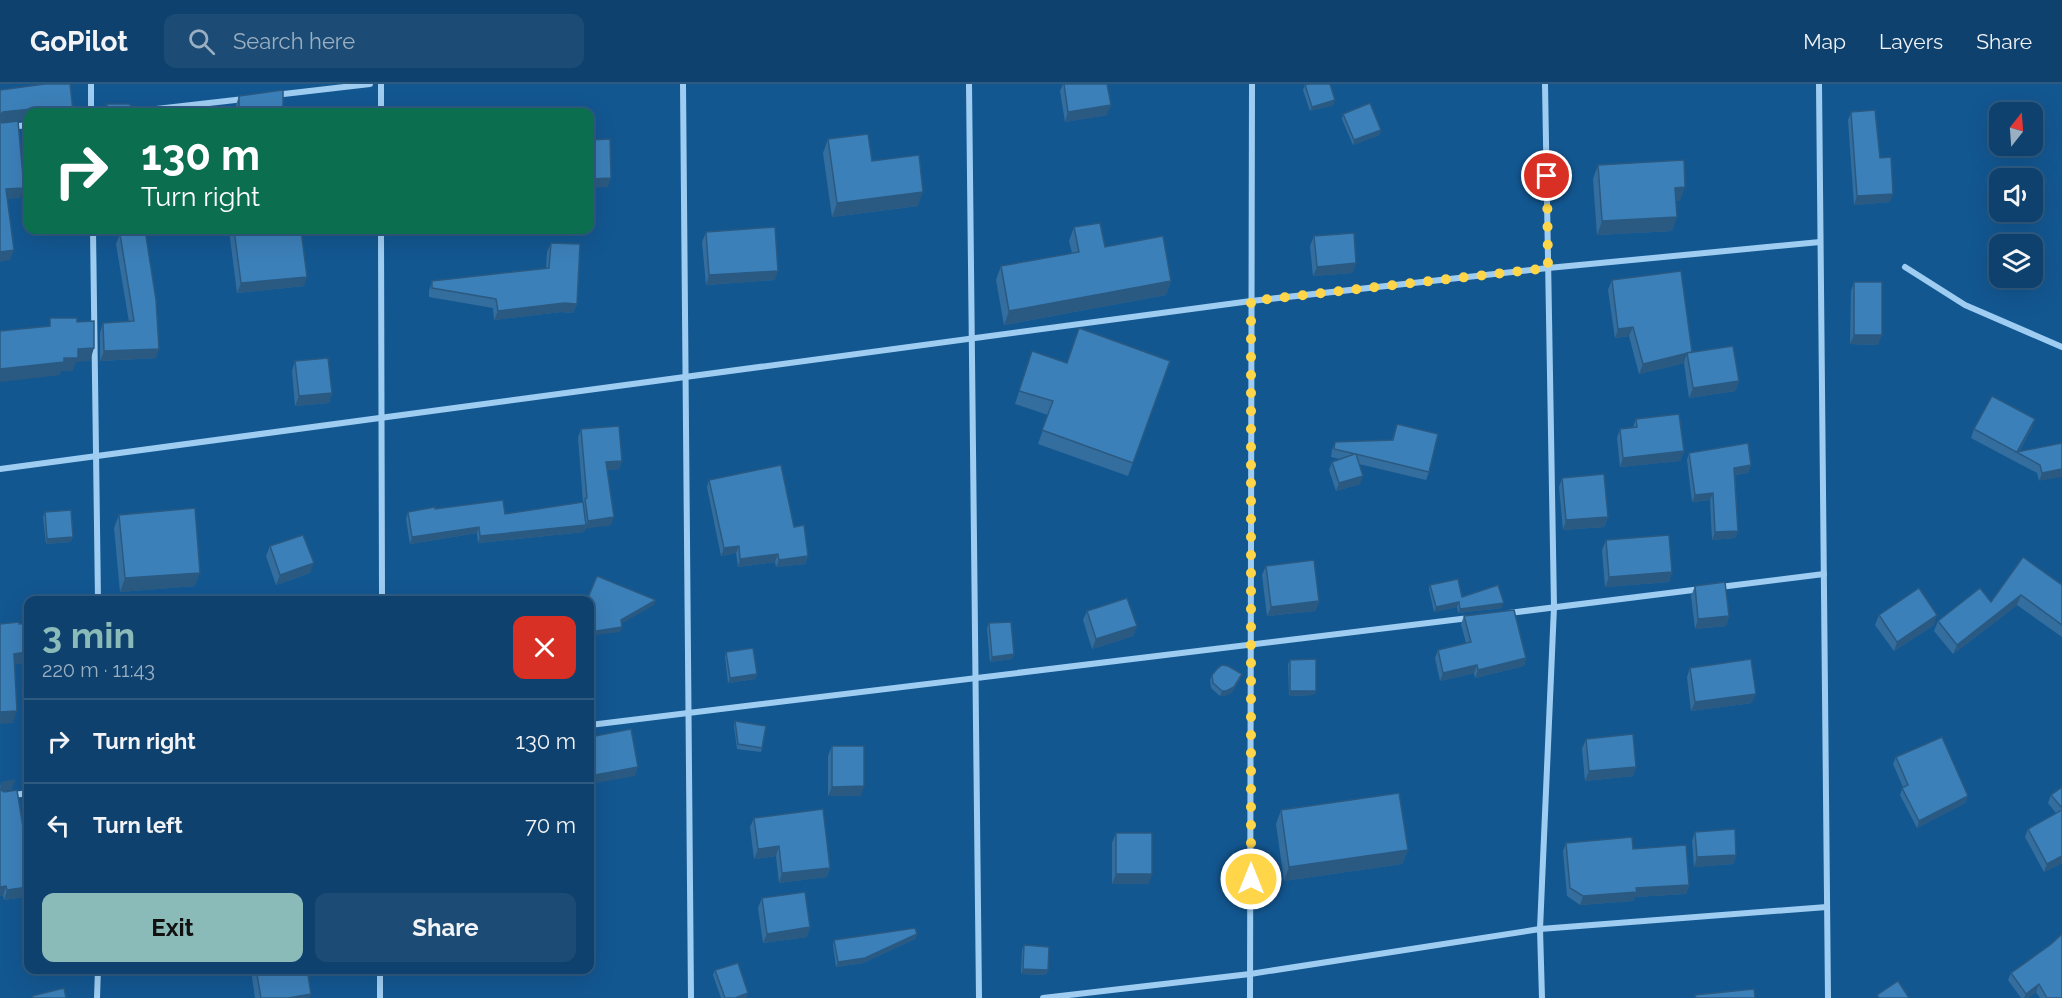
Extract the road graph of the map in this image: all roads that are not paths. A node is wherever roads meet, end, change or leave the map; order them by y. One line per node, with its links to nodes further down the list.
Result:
1 (91, 84): 11 (street)
2 (370, 84): 9 (street)
3 (381, 84): 13 (street)
4 (683, 84): 24 (street)
5 (969, 84): 22 (street)
6 (1252, 84): 21 (street)
7 (1545, 84): 20 (street)
8 (1819, 84): 18 (street)
9 (267, 96)
10 (256, 98): 12 (street)
11 (91, 108)
12 (166, 108)
13 (381, 108)
14 (24, 125): 15 (street)
15 (0, 128)
16 (93, 234): 26 (street)
17 (381, 234): 25 (street)
18 (1820, 242): 20 (street); 28 (street)
19 (1905, 267): 23 (street)
20 (1548, 268): 21 (street); 33 (street)
21 (1251, 301): 22 (street); 36 (street)
22 (972, 338): 24 (street); 37 (street)
23 (2062, 347)
24 (686, 377): 25 (street); 38 (street)
25 (382, 417): 26 (street); 32 (street)
26 (96, 456): 27 (street); 31 (street)
27 (0, 469)
28 (1824, 574): 29 (street); 42 (street)
29 (1718, 587)
30 (1706, 589): 33 (street)
31 (98, 596)
32 (382, 596)
33 (1554, 607): 34 (street); 43 (street)
34 (1496, 614)
35 (1472, 617): 36 (street)
36 (1251, 644): 37 (street); 46 (street)
37 (976, 678): 38 (street); 50 (street)
38 (688, 713): 39 (street); 49 (street)
39 (594, 725)
40 (24, 794): 41 (street)
41 (0, 797)
42 (1827, 907): 43 (street); 54 (street)
43 (1540, 929): 46 (street); 53 (street)
44 (98, 974): 47 (street)
45 (380, 974): 48 (street)
46 (1250, 974): 51 (street); 52 (street)
47 (97, 998)
48 (380, 998)
49 (691, 998)
50 (979, 998)
51 (1043, 998)
52 (1250, 998)
53 (1542, 998)
54 (1828, 998)

